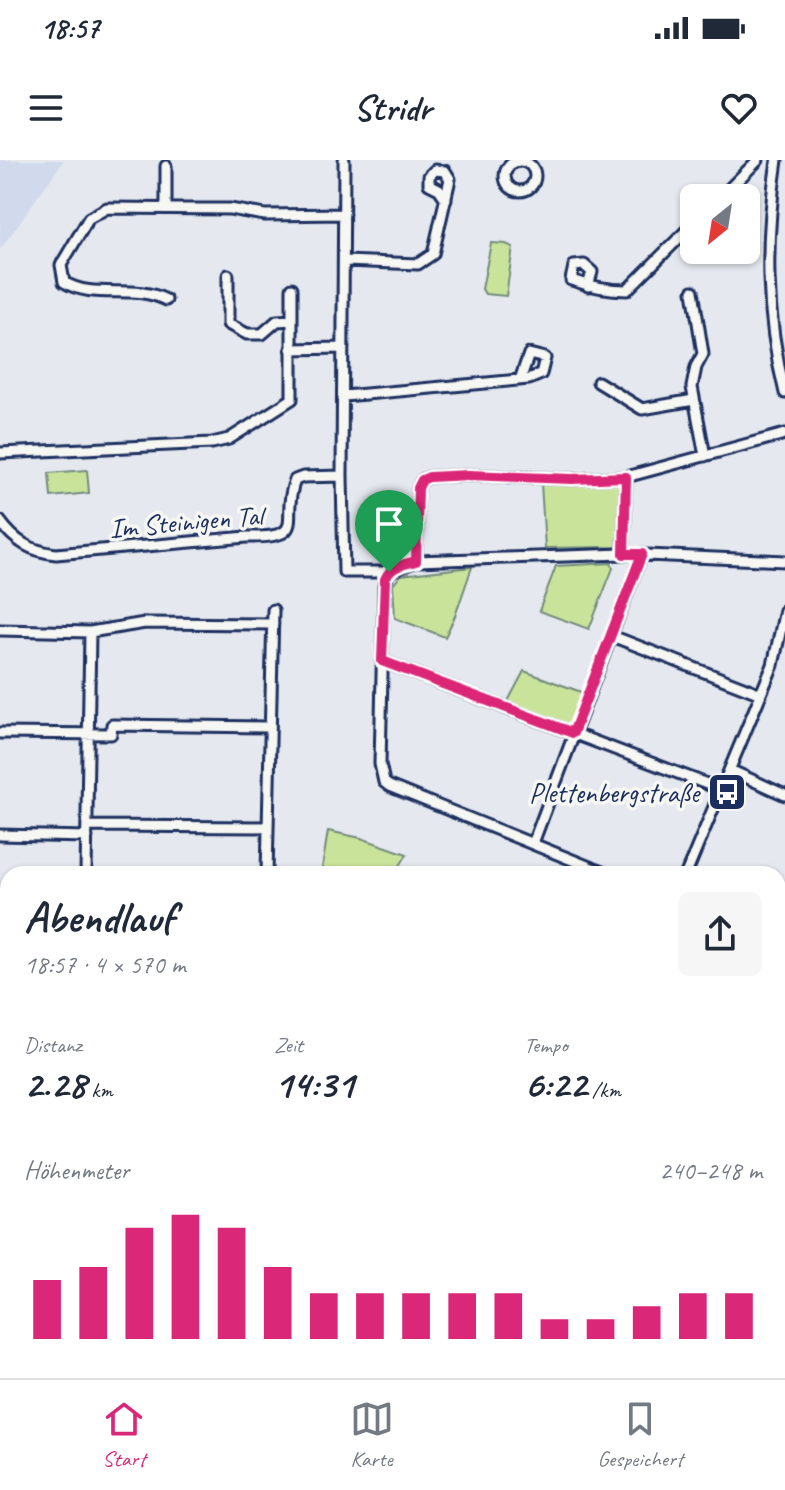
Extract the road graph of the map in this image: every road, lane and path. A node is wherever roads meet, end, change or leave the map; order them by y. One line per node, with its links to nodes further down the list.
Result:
1 (344, 160): 8 (street)
2 (758, 160): 5 (street)
3 (777, 160): 21 (street)
4 (166, 166): 7 (street)
5 (734, 184)
6 (446, 199): 10 (street)
7 (166, 208): 8 (street); 15 (street)
8 (344, 214): 10 (street)
9 (680, 237): 12 (street)
10 (345, 261): 17 (street)
11 (228, 275): 16 (street)
12 (588, 286)
13 (292, 288): 16 (street)
14 (693, 291): 23 (street)
15 (166, 300)
16 (292, 320): 18 (street)
17 (343, 348): 18 (street); 22 (street)
18 (291, 349): 25 (street)
19 (520, 380): 22 (street)
20 (598, 382): 23 (street)
21 (785, 393)
22 (344, 396): 27 (street)
23 (694, 400): 26 (street)
24 (785, 434): 26 (street)
25 (0, 453)
26 (705, 456): 28 (street)
27 (342, 476): 29 (street, Im Steinigen Tal); 34 (street)
28 (626, 477): 30 (street); 32 (street)
29 (0, 521)
30 (624, 554): 31 (street); 32 (street)
31 (642, 554): 33 (street); 40 (street)
32 (416, 561): 34 (street)
33 (785, 561)
34 (389, 572): 41 (street)
35 (273, 610): 37 (street)
36 (785, 610): 42 (street)
37 (273, 624): 39 (street); 43 (street)
38 (0, 630): 39 (street)
39 (90, 632): 46 (street)
40 (612, 636): 42 (street); 45 (street)
41 (382, 661): 45 (street); 53 (street)
42 (761, 694): 47 (street)
43 (270, 727): 46 (street); 50 (street)
44 (0, 733): 46 (street)
45 (573, 733): 48 (street); 53 (street)
46 (89, 734): 51 (street)
47 (730, 770): 48 (street); 49 (street)
48 (720, 789): 57 (street)
49 (785, 795)
50 (268, 827): 51 (street); 55 (street)
51 (87, 831): 52 (street); 54 (street)
52 (0, 835)
53 (533, 843): 56 (street)
54 (86, 866)
55 (267, 866)
56 (588, 866)
57 (689, 866)

